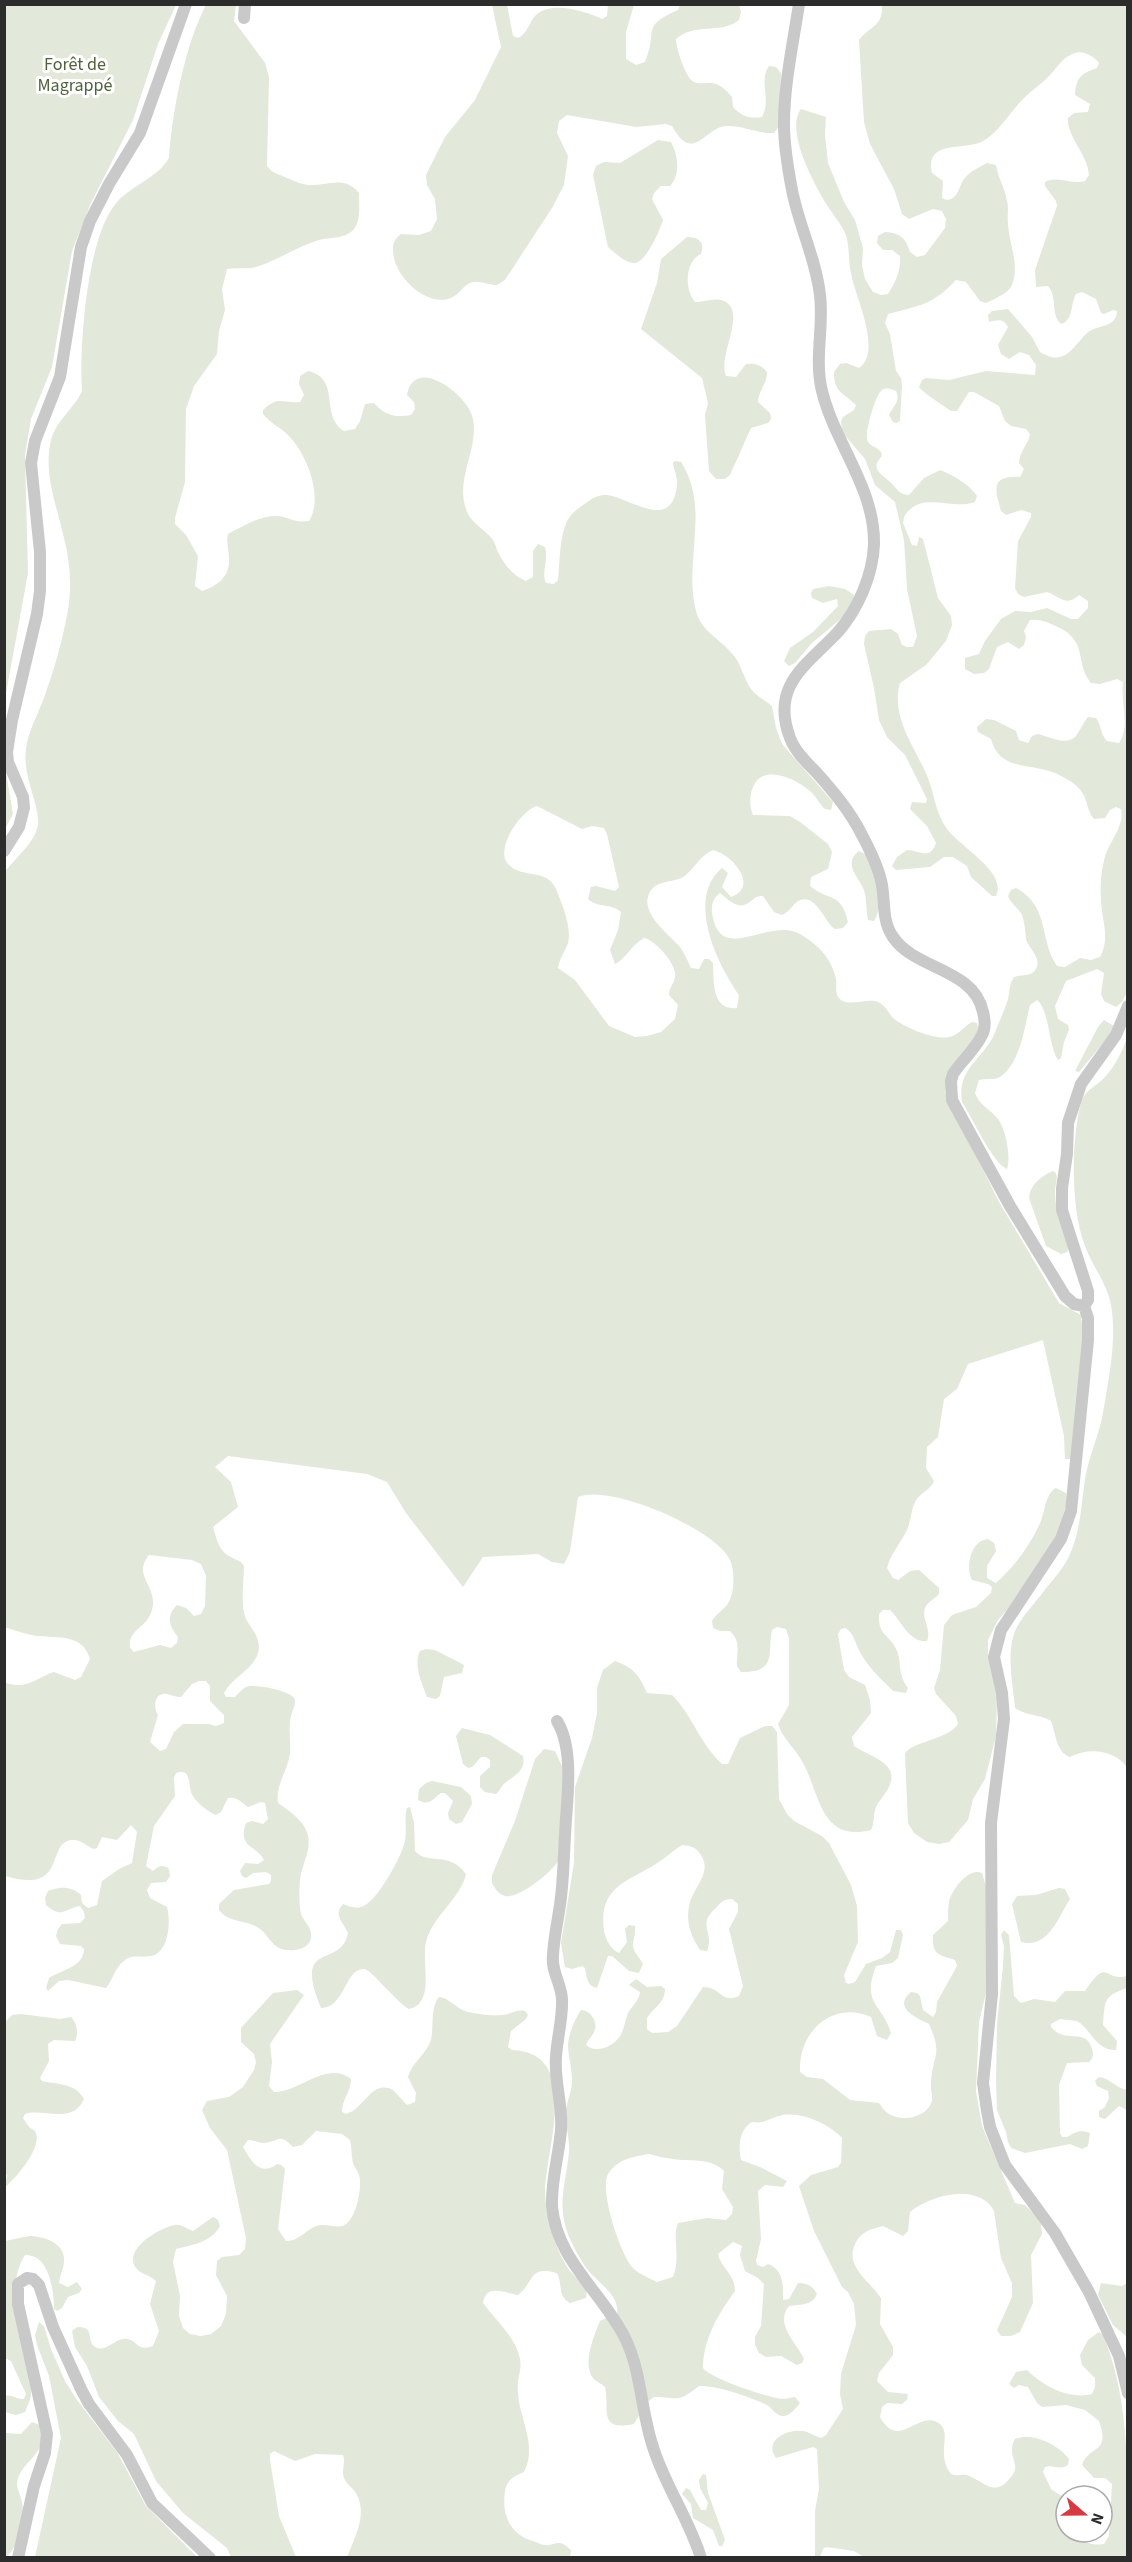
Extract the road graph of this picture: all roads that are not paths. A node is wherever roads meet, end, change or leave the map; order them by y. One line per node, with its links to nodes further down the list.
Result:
1 (186, 4): 5 (street)
2 (245, 4): 4 (street)
3 (799, 4): 7 (street)
4 (244, 18)
5 (4, 851)
6 (1128, 1006): 7 (street)
7 (1084, 1306): 9 (street)
8 (557, 1721): 12 (street)
9 (1128, 2393)
10 (18, 2558): 11 (street)
11 (210, 2558)
12 (701, 2558)

